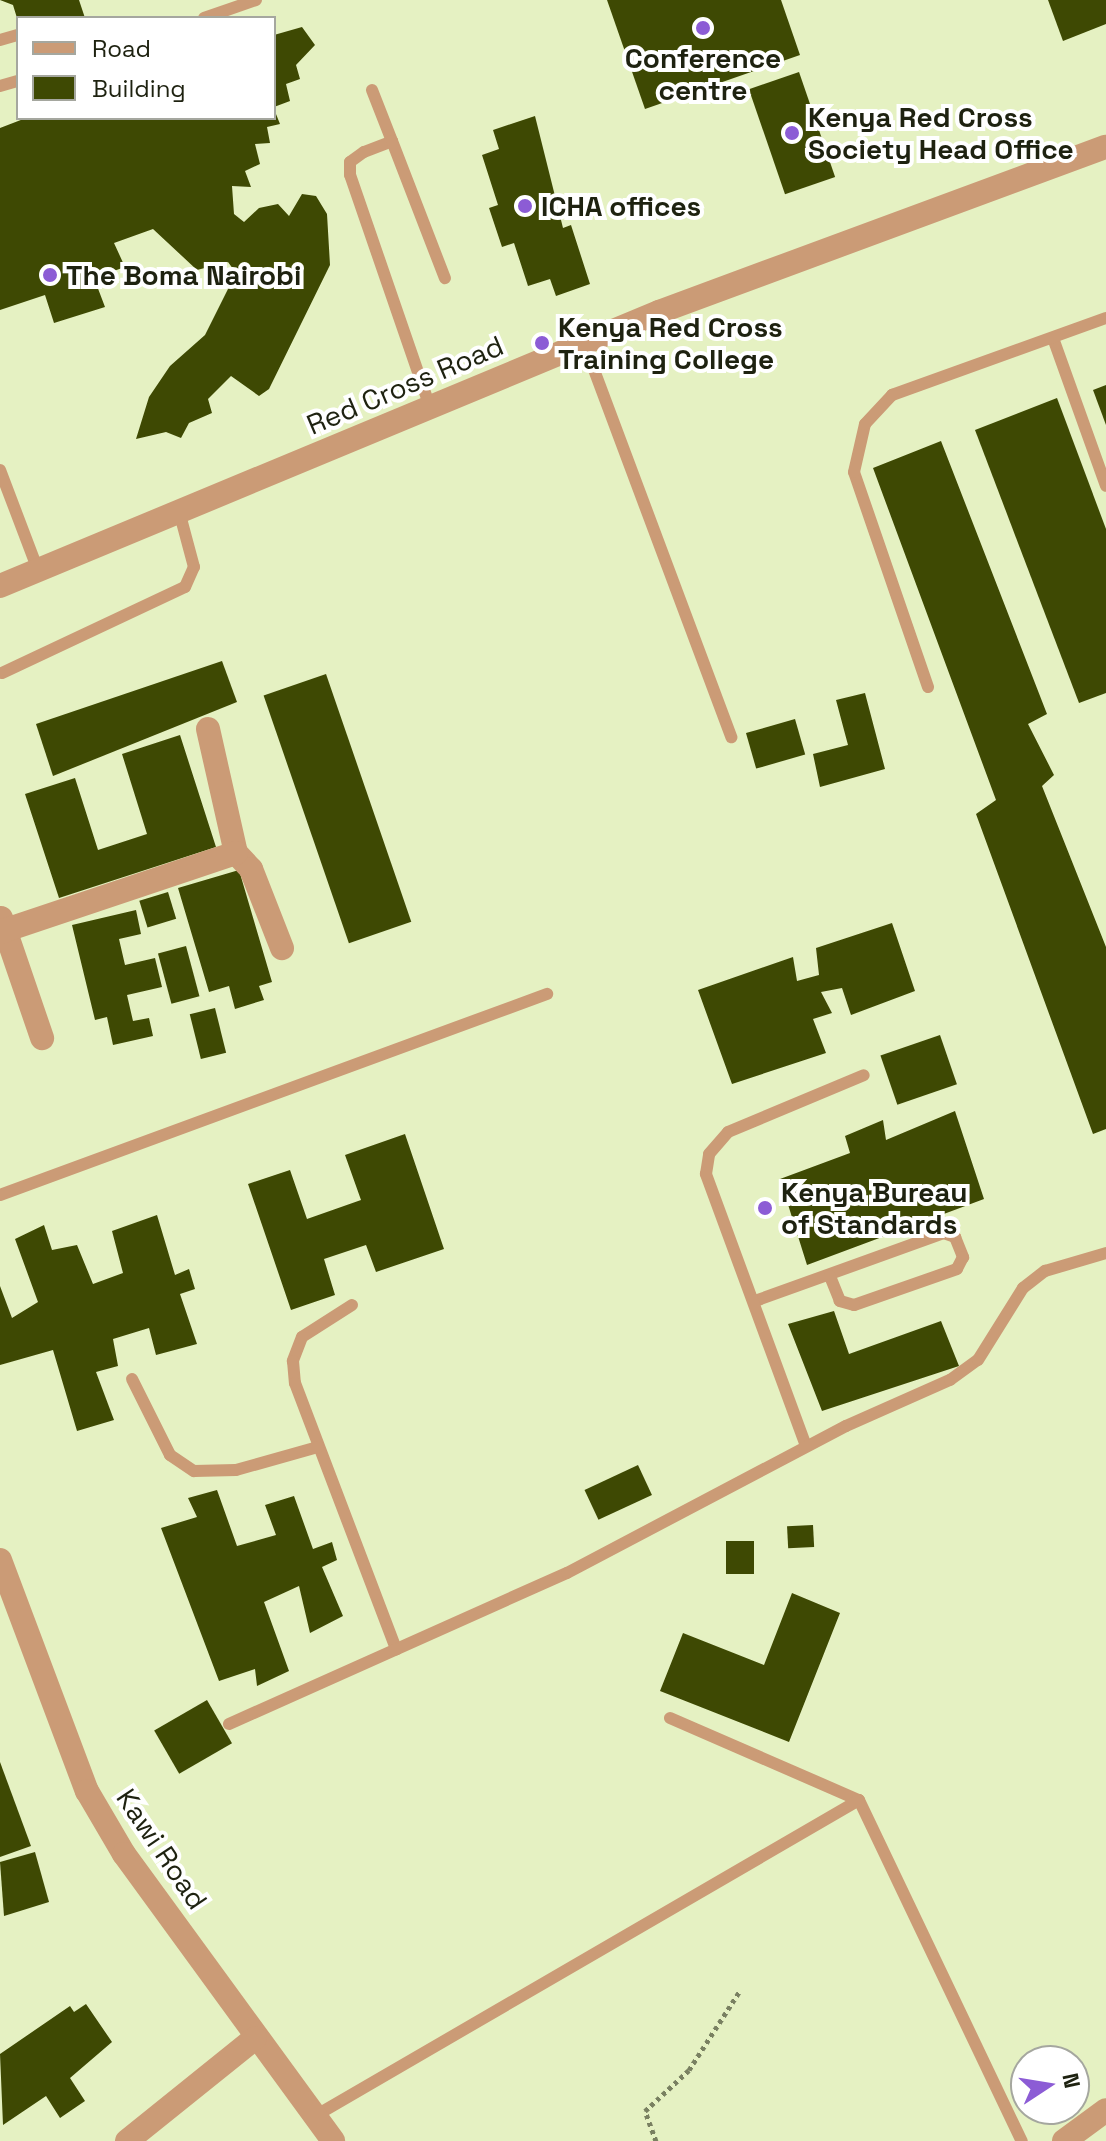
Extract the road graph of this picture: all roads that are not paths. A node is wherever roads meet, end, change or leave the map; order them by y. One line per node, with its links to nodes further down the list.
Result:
1 (256, 0): 2 (lane)
2 (210, 16)
3 (372, 90): 4 (lane)
4 (392, 141): 6 (lane); 10 (lane)
5 (1106, 147): 9 (street, Red Cross Road)
6 (445, 278)
7 (1106, 318): 8 (lane)
8 (1053, 338): 12 (lane); 17 (lane)
9 (584, 343): 10 (street, Red Cross Road); 19 (lane)
10 (430, 407): 13 (street, Red Cross Road)
11 (0, 470): 14 (lane)
12 (1106, 486)
13 (179, 511): 14 (street, Red Cross Road); 16 (lane)
14 (38, 570): 15 (street, Red Cross Road)
15 (0, 586)
16 (2, 673)
17 (928, 687)
18 (208, 729): 20 (street)
19 (731, 737)
20 (236, 853): 21 (street); 22 (street)
21 (2, 926): 24 (street)
22 (282, 948)
23 (547, 994): 26 (lane)
24 (42, 1038)
25 (864, 1075): 29 (lane)
26 (0, 1195)
27 (1106, 1253): 32 (lane)
28 (830, 1276): 28 (lane); 29 (lane)
29 (755, 1301): 32 (lane)
30 (352, 1305): 33 (lane)
31 (132, 1379): 33 (lane)
32 (806, 1446): 35 (lane)
33 (318, 1447): 35 (lane)
34 (0, 1560): 39 (street, Kawi Road)
35 (396, 1649): 37 (lane)
36 (670, 1718): 38 (lane)
37 (229, 1724)
38 (859, 1800): 41 (lane); 44 (lane)
39 (255, 2038): 41 (street, Kawi Road); 42 (street)
40 (1106, 2110): 45 (street)
41 (315, 2116): 43 (street, Kawi Road)
42 (127, 2141)
43 (333, 2141)
44 (1022, 2141)
45 (1064, 2141)

